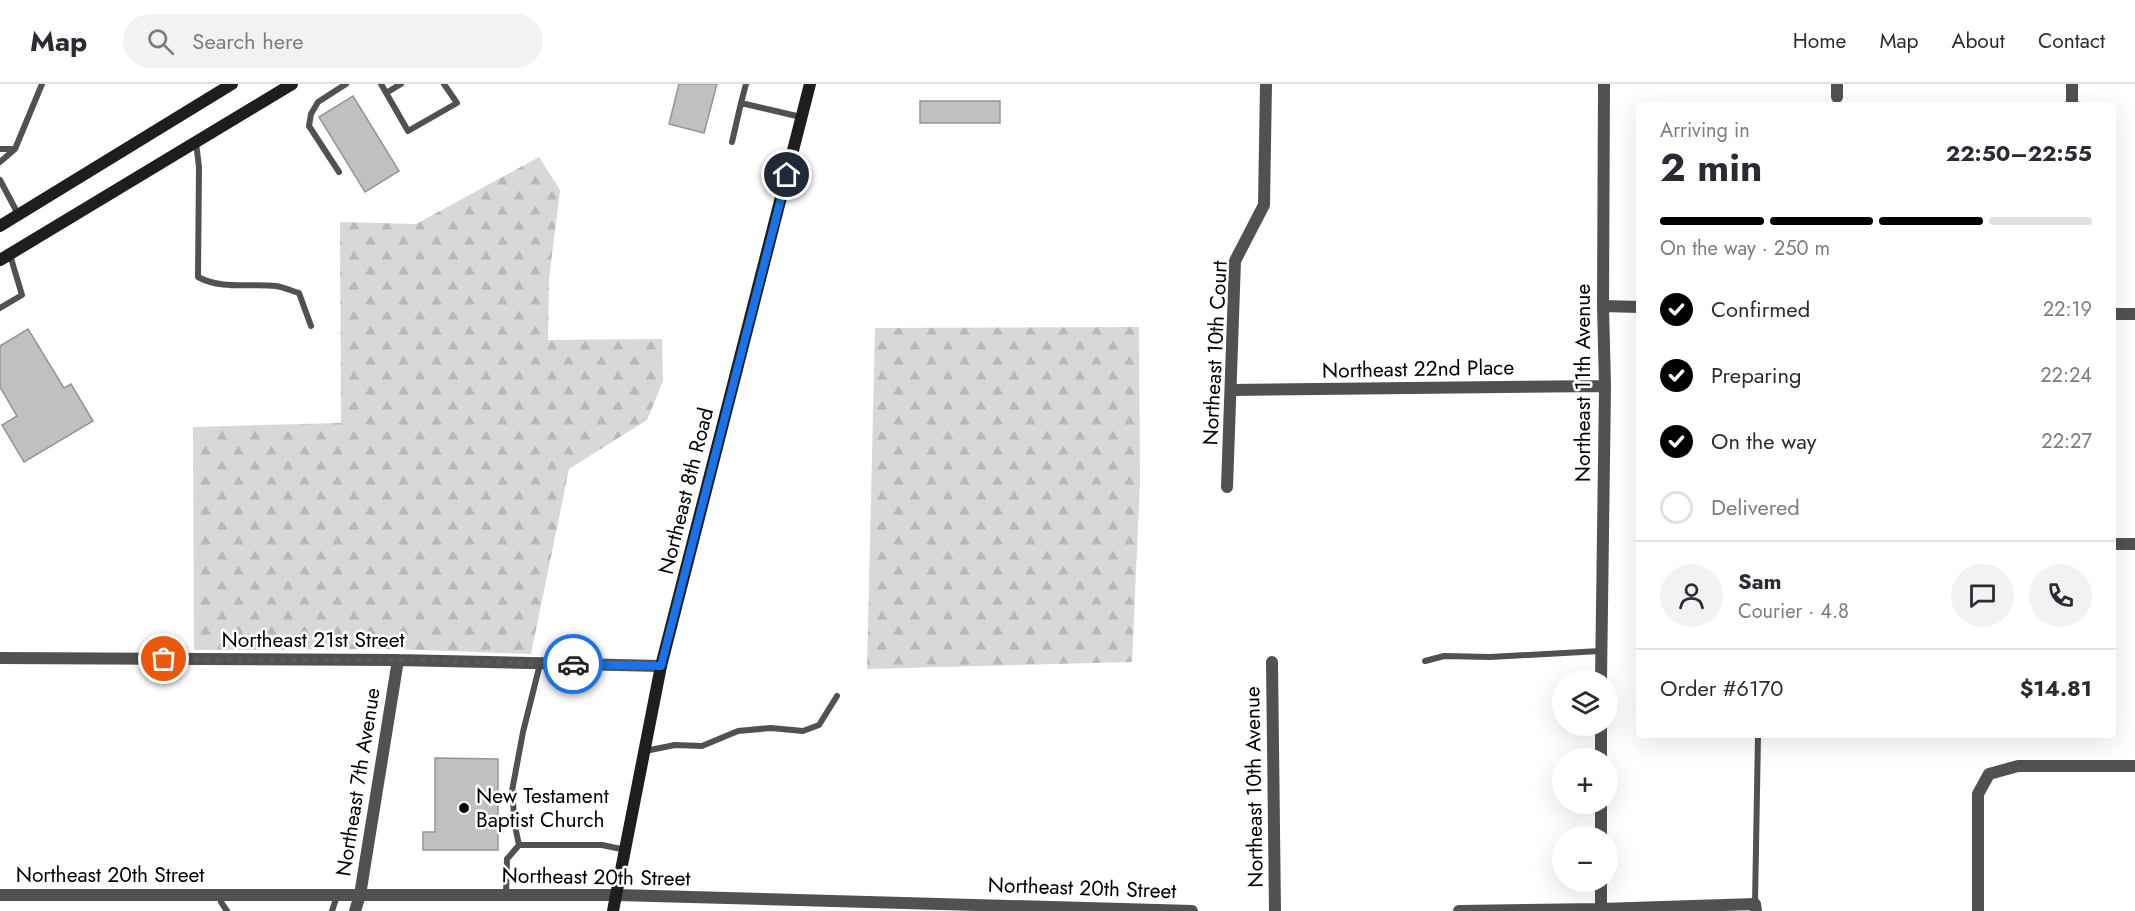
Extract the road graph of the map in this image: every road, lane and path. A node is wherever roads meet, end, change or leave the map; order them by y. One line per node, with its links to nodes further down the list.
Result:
1 (42, 84): 22 (lane)
2 (232, 84): 26 (main road)
3 (292, 84): 19 (main road)
4 (346, 84): 24 (lane)
5 (381, 84): 14 (lane)
6 (401, 84): 14 (lane)
7 (444, 84): 14 (lane)
8 (746, 84): 17 (lane)
9 (810, 84): 18 (main road, Northeast 8th Road)
10 (1266, 84): 36 (street, Northeast 10th Court)
11 (1604, 84): 29 (street, Northeast 11th Avenue)
12 (1837, 84): 15 (street)
13 (2072, 84): 16 (street)
14 (386, 93)
15 (1837, 97)
16 (2072, 102)
17 (741, 103): 18 (lane); 20 (lane)
18 (802, 117): 46 (main road, Northeast 8th Road)
19 (196, 142): 28 (main road); 34 (lane)
20 (732, 142)
21 (0, 149): 22 (lane)
22 (15, 149): 23 (lane)
23 (0, 162)
24 (339, 172)
25 (0, 180): 26 (lane)
26 (18, 215): 27 (main road)
27 (0, 226)
28 (5, 257): 31 (lane)
29 (1603, 306): 30 (street); 35 (street, Northeast 11th Avenue)
30 (1636, 307)
31 (0, 308)
32 (2116, 314): 33 (street)
33 (2135, 314)
34 (311, 326)
35 (1605, 386): 36 (street, Northeast 22nd Place); 40 (street, Northeast 11th Avenue)
36 (1232, 390): 37 (street, Northeast 10th Court)
37 (1227, 487)
38 (2116, 544): 39 (street)
39 (2135, 544)
40 (1600, 651): 43 (lane); 47 (street, Northeast 11th Avenue)
41 (0, 658): 42 (street, Northeast 21st Street)
42 (398, 660): 45 (street, Northeast 21st Street); 58 (street, Northeast 7th Avenue)
43 (1425, 661)
44 (1272, 662): 68 (street, Northeast 10th Avenue)
45 (540, 663): 46 (street, Northeast 21st Street); 52 (lane)
46 (661, 666): 50 (main road, Northeast 8th Road)
47 (1600, 670)
48 (837, 696): 50 (lane)
49 (1758, 738): 61 (lane)
50 (645, 751): 53 (main road, Northeast 8th Road)
51 (2135, 766): 70 (street)
52 (519, 846): 53 (lane); 59 (lane)
53 (626, 850): 60 (main road, Northeast 8th Road)
54 (1601, 892): 62 (street)
55 (0, 895): 56 (street, Northeast 20th Street)
56 (220, 895): 57 (street, Northeast 20th Street); 63 (lane)
57 (337, 895): 58 (street, Northeast 20th Street); 64 (lane)
58 (360, 895): 59 (street, Northeast 20th Street); 65 (street, Northeast 7th Avenue)
59 (506, 895): 60 (street, Northeast 20th Street)
60 (617, 895): 66 (main road, Northeast 8th Road); 67 (street, Northeast 20th Street)
61 (1756, 908): 62 (street)
62 (1601, 909): 69 (street)
63 (227, 911)
64 (332, 911)
65 (355, 911)
66 (613, 911)
67 (1192, 911)
68 (1275, 911)
69 (1459, 911)
70 (1978, 911)

